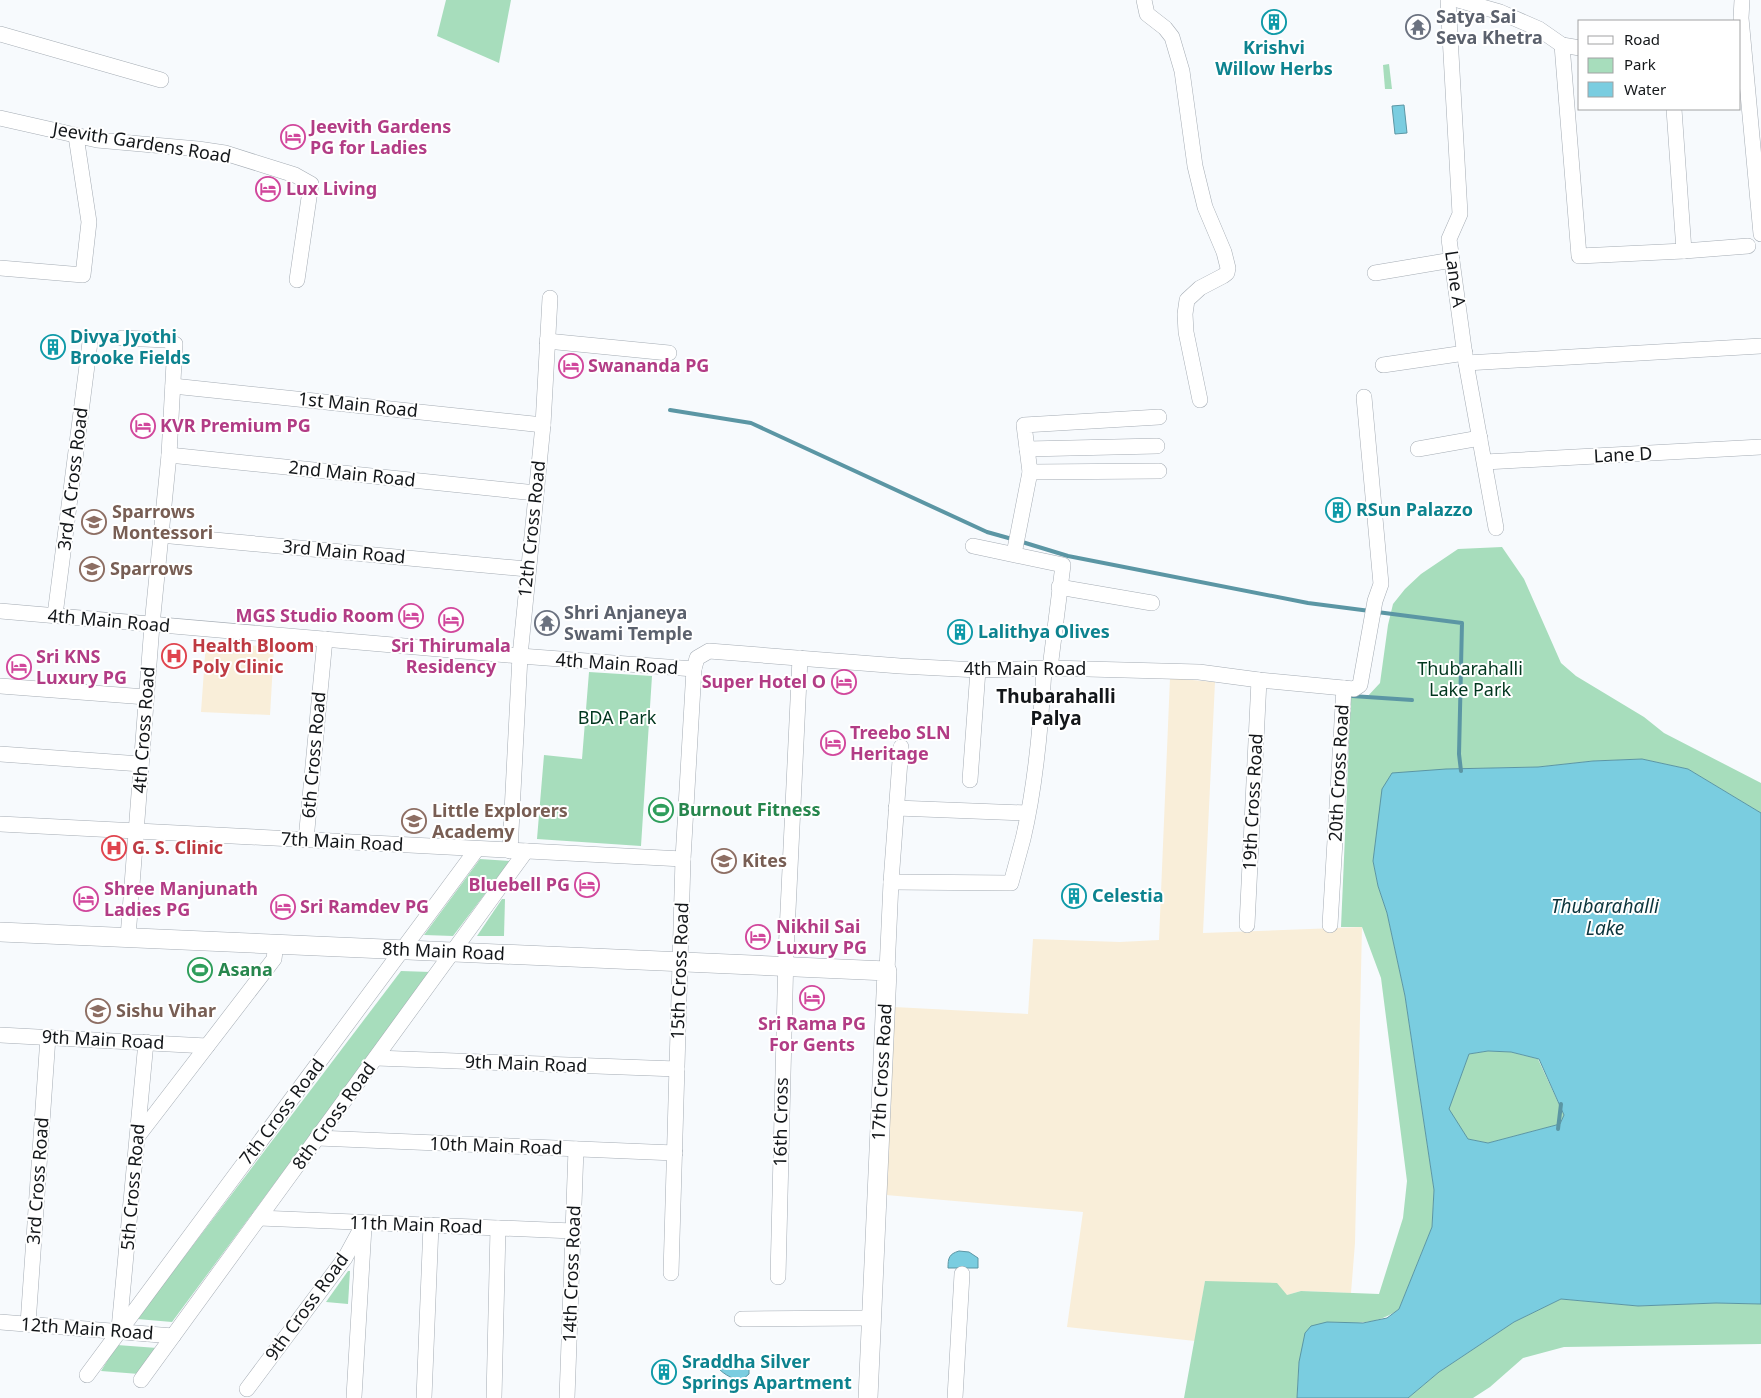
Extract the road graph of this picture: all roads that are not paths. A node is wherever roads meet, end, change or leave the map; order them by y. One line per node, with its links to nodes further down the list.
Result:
1 (1144, 0): 30 (street)
2 (1448, 0): 16 (street, Lane A)
3 (1458, 0): 6 (street)
4 (1742, 0): 9 (street)
5 (0, 34): 8 (street)
6 (1562, 45): 7 (street); 15 (street)
7 (1578, 48)
8 (161, 80)
9 (1755, 104): 13 (street)
10 (1674, 110): 15 (street)
11 (0, 118): 12 (street, Jeevith Gardens Road)
12 (76, 136): 17 (street); 19 (street, Jeevith Gardens Road)
13 (1761, 234)
14 (1748, 246): 15 (street)
15 (1684, 251)
16 (1452, 260): 18 (street); 26 (street, Lane A)
17 (0, 268)
18 (1375, 273)
19 (297, 280)
20 (550, 298): 23 (street, 12th Cross Road)
21 (122, 338): 28 (street, 4th Cross Road)
22 (90, 342): 51 (street, 3rd A Cross Road)
23 (551, 342): 25 (street); 32 (street, 12th Cross Road)
24 (1761, 346): 26 (street)
25 (669, 353)
26 (1466, 358): 27 (street); 33 (street, Lane A)
27 (1383, 365)
28 (173, 386): 32 (street, 1st Main Road); 38 (street, 4th Cross Road)
29 (1364, 397): 61 (street, 20th Cross Road)
30 (1200, 400)
31 (1159, 417): 36 (street)
32 (543, 425): 42 (street, 12th Cross Road)
33 (1480, 438): 37 (street); 39 (street, Lane A)
34 (1157, 446): 36 (street)
35 (1761, 447): 39 (street, Lane D)
36 (1027, 449): 41 (street)
37 (1418, 449)
38 (169, 455): 42 (street, 2nd Main Road); 44 (street, 4th Cross Road)
39 (1485, 462): 43 (street, Lane A)
40 (1159, 471): 41 (street)
41 (1030, 472): 45 (street)
42 (536, 493): 47 (street, 12th Cross Road)
43 (1496, 528)
44 (160, 534): 47 (street, 3rd Main Road); 52 (street, 4th Cross Road)
45 (1016, 545): 46 (street); 48 (street)
46 (973, 546)
47 (528, 569): 54 (street, 12th Cross Road)
48 (1059, 587): 49 (street); 56 (street)
49 (1152, 602)
50 (0, 611): 51 (street, 4th Main Road)
51 (55, 615): 52 (street, 4th Main Road)
52 (152, 625): 53 (street, 4th Main Road); 62 (street, 4th Cross Road)
53 (325, 639): 54 (street, 4th Main Road); 71 (street, 6th Cross Road)
54 (520, 656): 57 (street, 4th Main Road); 73 (street, 12th Cross Road)
55 (800, 658): 57 (street, 4th Main Road); 58 (street, 4th Main Road); 85 (street, 16th Cross)
56 (1047, 668): 58 (street, 4th Main Road); 59 (street, 4th Main Road); 68 (street)
57 (694, 669): 75 (street, 15th Cross Road)
58 (978, 670): 66 (street)
59 (1258, 680): 61 (street, 4th Main Road); 77 (street, 19th Cross Road)
60 (0, 686): 62 (street)
61 (1344, 688): 78 (street, 20th Cross Road)
62 (146, 696): 65 (street, 4th Cross Road)
63 (901, 747): 67 (street, 17th Cross Road)
64 (0, 754): 65 (street)
65 (142, 764): 70 (street, 4th Cross Road)
66 (970, 780)
67 (896, 808): 68 (street); 76 (street, 17th Cross Road)
68 (1027, 813): 76 (street)
69 (0, 824): 70 (street, 7th Main Road)
70 (136, 831): 71 (street, 7th Main Road); 80 (street, 4th Cross Road)
71 (306, 840): 72 (street, 7th Main Road)
72 (477, 849): 73 (street, 7th Main Road); 82 (street, 7th Cross Road)
73 (510, 850): 74 (street, 7th Main Road)
74 (526, 851): 75 (street, 7th Main Road); 83 (street, 8th Cross Road)
75 (683, 860): 84 (street, 15th Cross Road)
76 (891, 882): 86 (street, 17th Cross Road)
77 (1247, 924)
78 (1330, 925)
79 (0, 932): 80 (street, 8th Main Road)
80 (128, 937): 81 (street, 8th Main Road)
81 (276, 944): 82 (street, 8th Main Road); 90 (street)
82 (403, 950): 83 (street, 8th Main Road); 109 (street, 7th Cross Road)
83 (453, 952): 84 (street, 8th Main Road); 91 (street, 8th Cross Road)
84 (680, 962): 85 (street, 8th Main Road); 92 (street, 15th Cross Road)
85 (785, 967): 86 (street, 8th Main Road); 104 (street, 16th Cross)
86 (887, 971): 105 (street, 17th Cross Road)
87 (0, 1035): 88 (street, 9th Main Road)
88 (48, 1038): 89 (street, 9th Main Road); 108 (street, 3rd Cross Road)
89 (146, 1042): 90 (street, 9th Main Road); 93 (street, 5th Cross Road)
90 (207, 1046): 93 (street)
91 (376, 1058): 92 (street, 9th Main Road); 94 (street, 8th Cross Road)
92 (677, 1069): 96 (street, 15th Cross Road)
93 (138, 1136): 109 (street, 5th Cross Road)
94 (317, 1138): 95 (street, 10th Main Road); 97 (street, 8th Cross Road)
95 (576, 1149): 96 (street, 10th Main Road); 101 (street, 14th Cross Road)
96 (674, 1153): 102 (street, 15th Cross Road)
97 (259, 1218): 98 (street, 11th Main Road); 110 (street, 8th Cross Road)
98 (364, 1223): 99 (street, 11th Main Road); 113 (street, 9th Cross Road); 114 (street)
99 (431, 1225): 100 (street, 11th Main Road); 115 (street)
100 (498, 1228): 101 (street, 11th Main Road); 116 (street)
101 (573, 1231): 117 (street, 14th Cross Road)
102 (671, 1273)
103 (962, 1274): 119 (street)
104 (778, 1277)
105 (872, 1318): 106 (street); 118 (street, 17th Cross Road)
106 (742, 1319)
107 (0, 1322): 108 (street, 12th Main Road)
108 (28, 1324): 109 (street, 12th Main Road)
109 (119, 1331): 110 (street, 12th Main Road); 111 (street, 7th Cross Road)
110 (173, 1336): 112 (street, 8th Cross Road)
111 (87, 1375)
112 (141, 1380)
113 (247, 1389)
114 (354, 1397)
115 (424, 1398)
116 (494, 1398)
117 (567, 1398)
118 (868, 1398)
119 (954, 1398)

